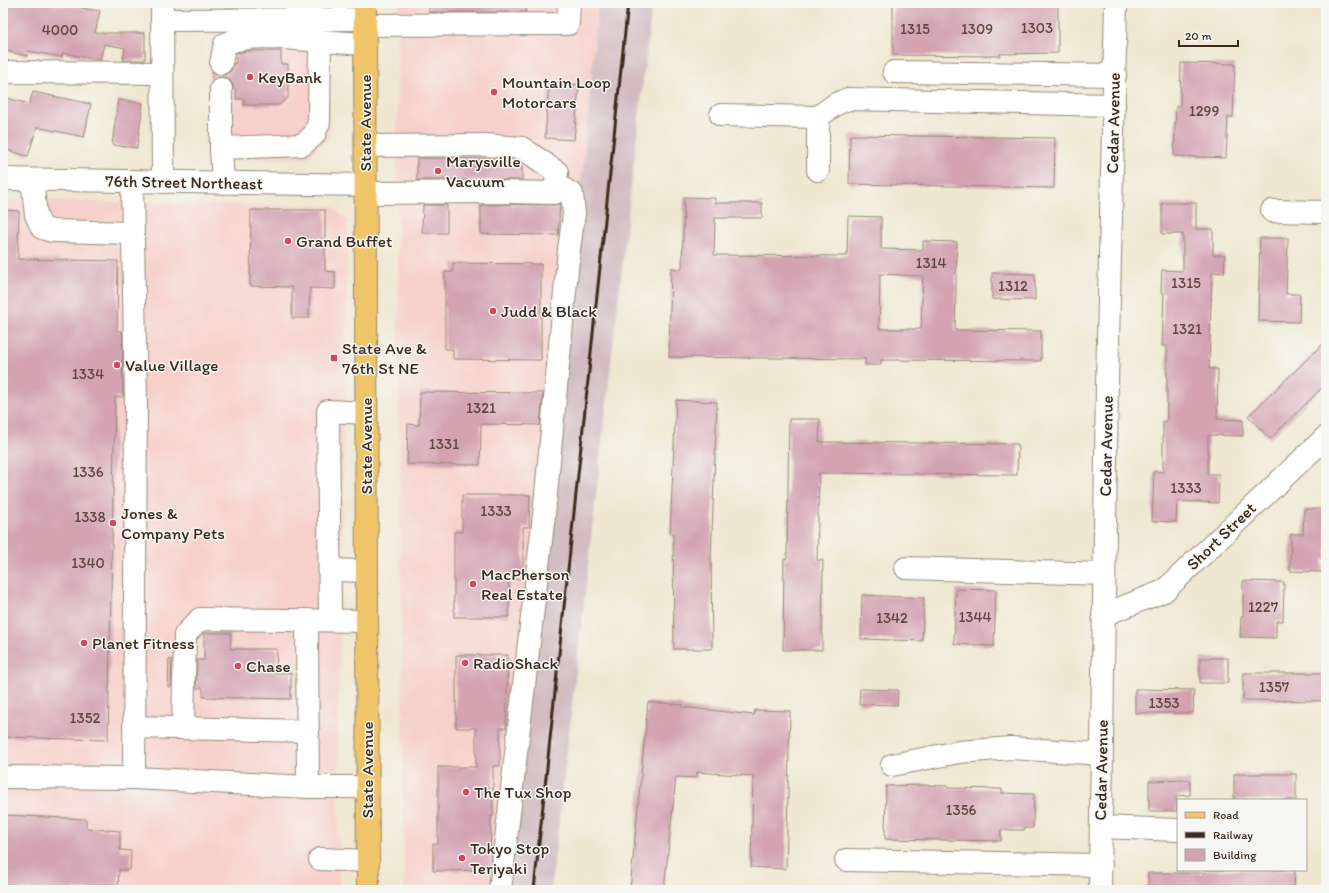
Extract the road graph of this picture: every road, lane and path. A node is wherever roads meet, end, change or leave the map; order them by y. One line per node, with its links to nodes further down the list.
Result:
1 (569, 3): 4 (street)
2 (1116, 3): 10 (street, Cedar Avenue)
3 (162, 12): 4 (street); 9 (street)
4 (365, 23): 5 (street); 15 (main road, State Avenue)
5 (320, 42): 6 (street); 16 (street)
6 (221, 63)
7 (3, 72): 9 (street)
8 (894, 72): 10 (street)
9 (162, 73): 21 (street)
10 (1114, 75): 12 (street, Cedar Avenue)
11 (221, 89): 16 (street)
12 (1114, 105): 14 (street); 33 (street, Cedar Avenue)
13 (721, 115): 14 (street)
14 (818, 117): 17 (street)
15 (366, 146): 23 (street); 24 (main road, State Avenue)
16 (221, 148): 22 (street)
17 (818, 170)
18 (3, 179): 19 (street, 76th Street Northeast)
19 (32, 180): 20 (street, 76th Street Northeast); 27 (street)
20 (132, 181): 21 (street, 76th Street Northeast); 27 (street)
21 (163, 182): 22 (street, 76th Street Northeast)
22 (223, 183): 24 (street, 76th Street Northeast)
23 (556, 184): 24 (street, 76th Street Northeast); 54 (street)
24 (366, 189): 28 (main road, State Avenue)
25 (1272, 211): 26 (street)
26 (1326, 212)
27 (133, 233): 38 (street)
28 (366, 413): 31 (street); 32 (main road, State Avenue)
29 (1326, 437): 34 (street, Short Street)
30 (906, 568): 33 (street)
31 (330, 570): 32 (street); 36 (street)
32 (367, 571): 37 (main road, State Avenue)
33 (1104, 574): 34 (street, Cedar Avenue)
34 (1103, 615): 41 (street, Cedar Avenue)
35 (307, 620): 36 (street); 39 (street); 40 (street)
36 (330, 620): 37 (street)
37 (367, 621): 46 (main road, State Avenue)
38 (134, 727): 39 (street); 44 (street)
39 (183, 728): 40 (street)
40 (308, 731): 45 (street)
41 (1101, 754): 42 (street); 47 (street, Cedar Avenue)
42 (892, 765)
43 (3, 777): 44 (street)
44 (134, 778): 45 (street)
45 (308, 787): 46 (street)
46 (367, 787): 51 (main road, State Avenue)
47 (1101, 827): 48 (street); 52 (street, Cedar Avenue)
48 (1177, 830)
49 (320, 859): 51 (street)
50 (846, 860): 52 (street)
51 (368, 861): 53 (main road, State Avenue)
52 (1101, 865): 55 (street, Cedar Avenue)
53 (368, 890)
54 (500, 890)
55 (1100, 890)

